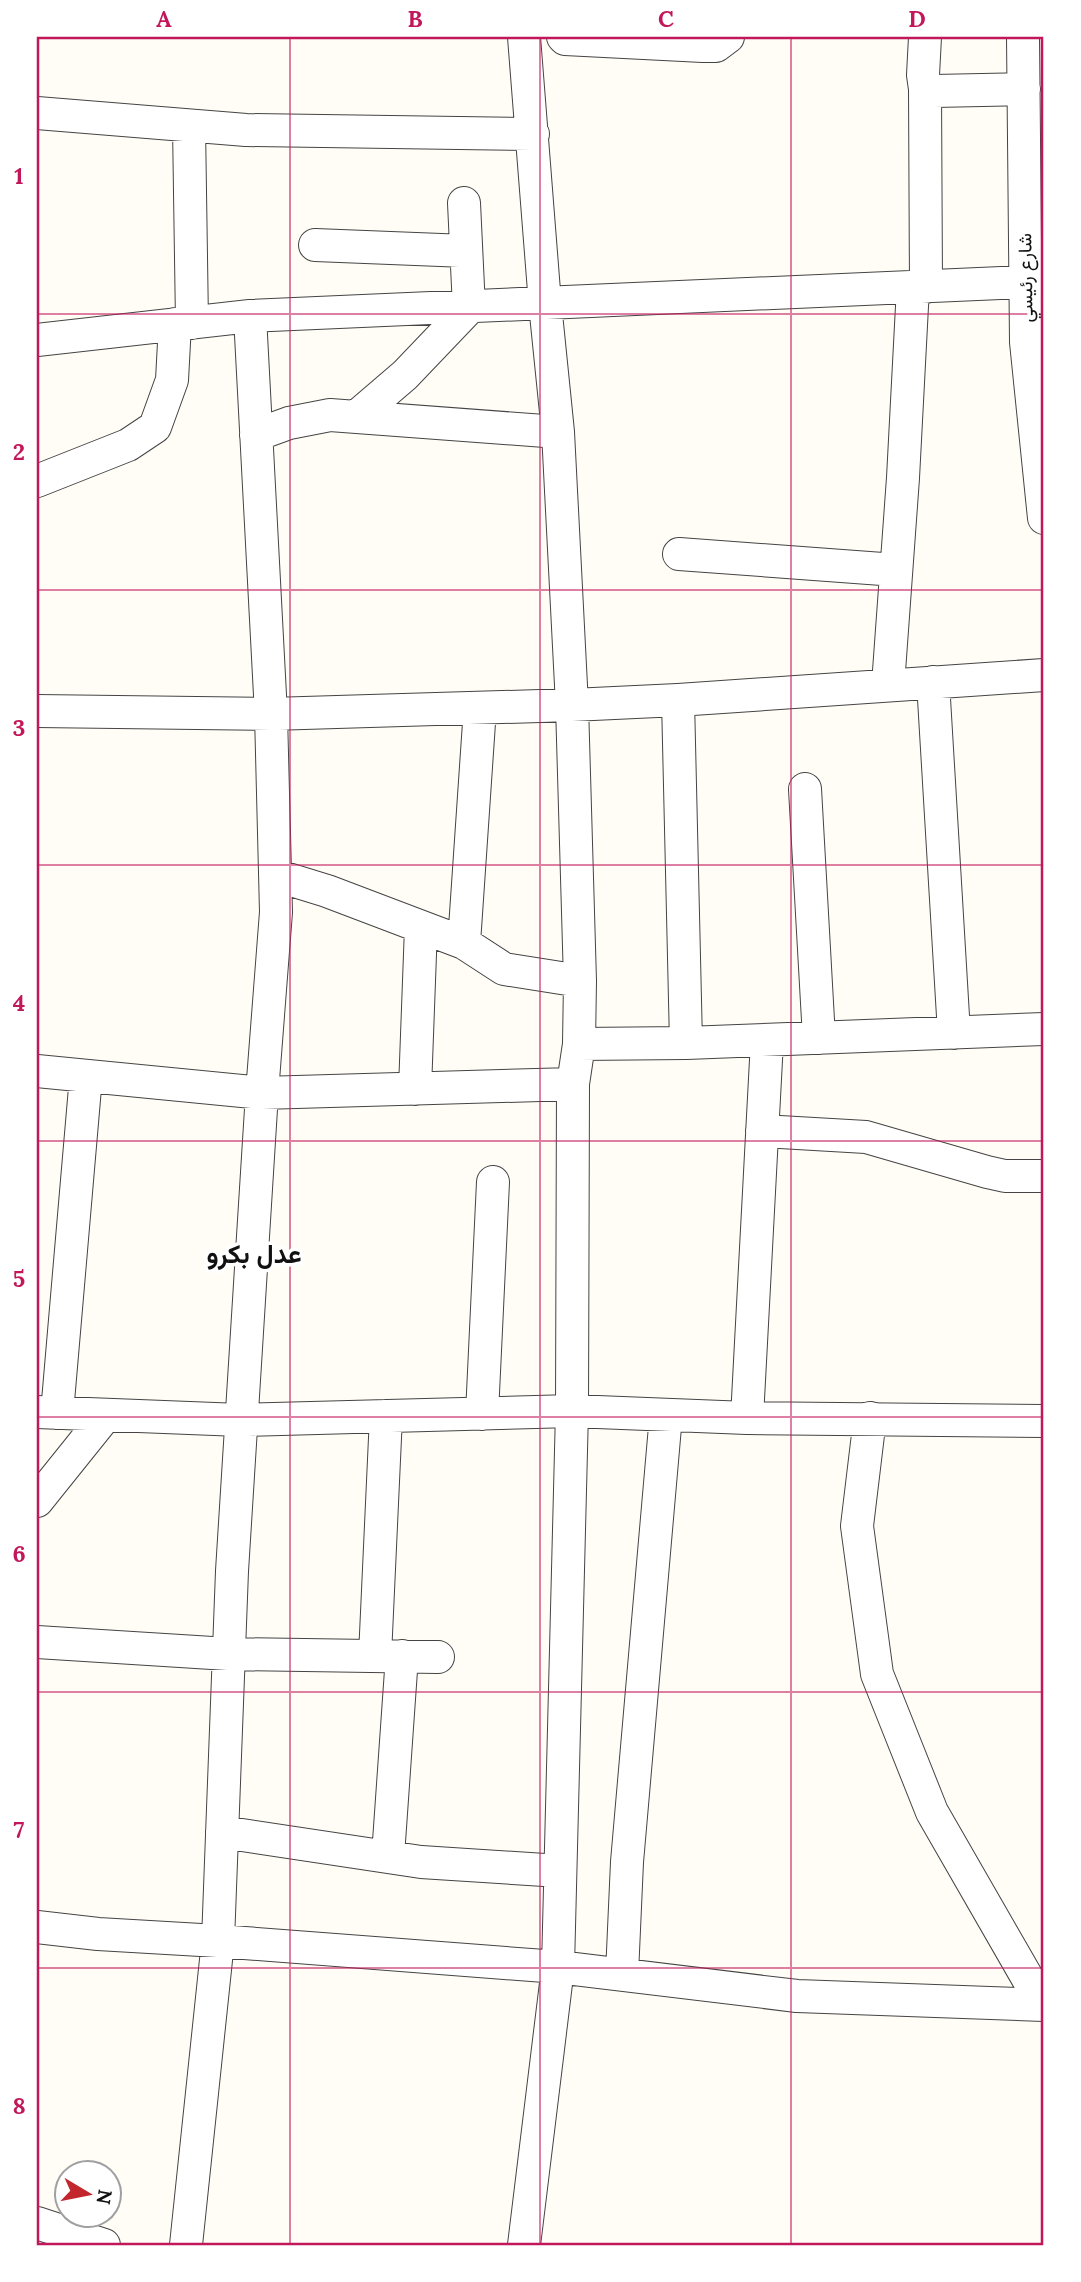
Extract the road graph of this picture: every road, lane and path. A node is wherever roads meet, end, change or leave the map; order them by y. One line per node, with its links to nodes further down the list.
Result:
1 (524, 37): 10 (street)
2 (563, 37): 3 (street)
3 (727, 37)
4 (925, 37): 6 (street)
5 (1023, 37): 7 (street, شارع رئيسي)
6 (925, 89): 7 (street); 15 (street)
7 (1024, 89): 14 (street, شارع رئيسي)
8 (37, 113): 9 (street)
9 (188, 126): 10 (street); 19 (street)
10 (533, 134): 16 (street)
11 (464, 203): 13 (street)
12 (315, 245): 13 (street)
13 (466, 251): 17 (street)
14 (1035, 281): 15 (street); 25 (street, شارع رئيسي)
15 (920, 287): 16 (street); 27 (street)
16 (545, 304): 17 (street); 22 (street)
17 (470, 307): 18 (street); 21 (street)
18 (250, 316): 19 (street); 23 (street)
19 (184, 324): 20 (street); 24 (street)
20 (37, 341)
21 (356, 418): 22 (street); 23 (street)
22 (558, 432): 32 (street)
23 (256, 435): 35 (street)
24 (37, 481)
25 (1044, 519)
26 (679, 554): 27 (street)
27 (896, 569): 30 (street)
28 (1044, 675): 29 (street)
29 (933, 682): 30 (street); 42 (street)
30 (888, 685): 31 (street)
31 (678, 700): 32 (street); 45 (street)
32 (572, 705): 33 (street); 40 (street)
33 (480, 708): 35 (street); 39 (street)
34 (37, 711): 35 (street)
35 (271, 714): 37 (street)
36 (805, 789): 43 (street)
37 (275, 875): 38 (street); 51 (street)
38 (421, 927): 39 (street); 50 (street)
39 (464, 943): 40 (street)
40 (580, 981): 46 (street)
41 (1044, 1029): 42 (street)
42 (954, 1032): 43 (street)
43 (819, 1038): 44 (street)
44 (767, 1041): 45 (street); 52 (street)
45 (686, 1043): 46 (street)
46 (579, 1044): 49 (street)
47 (37, 1071): 48 (street)
48 (86, 1076): 51 (street); 56 (street)
49 (573, 1084): 50 (street); 55 (street)
50 (415, 1089): 51 (street)
51 (262, 1093): 63 (street)
52 (762, 1131): 53 (street); 61 (street)
53 (1044, 1177)
54 (493, 1182): 57 (street)
55 (572, 1411): 57 (street); 59 (street); 72 (street)
56 (47, 1413): 58 (street)
57 (482, 1414): 60 (street)
58 (106, 1415): 63 (street); 65 (street)
59 (666, 1415): 61 (street); 76 (street)
60 (386, 1416): 63 (street); 68 (street)
61 (747, 1418): 62 (street)
62 (870, 1418): 64 (street); 77 (street)
63 (240, 1420): 67 (street)
64 (1044, 1421)
65 (37, 1501)
66 (37, 1642): 67 (street)
67 (228, 1654): 68 (street); 70 (street)
68 (388, 1656): 69 (street); 71 (street)
69 (438, 1657)
70 (222, 1832): 71 (street); 74 (street)
71 (388, 1856): 72 (street)
72 (560, 1871): 75 (street)
73 (37, 1927): 74 (street)
74 (218, 1941): 75 (street); 80 (street)
75 (558, 1967): 76 (street); 81 (street)
76 (622, 1975): 77 (street)
77 (1044, 2005)
78 (37, 2223): 79 (street)
79 (104, 2245)
80 (186, 2245)
81 (524, 2245)

